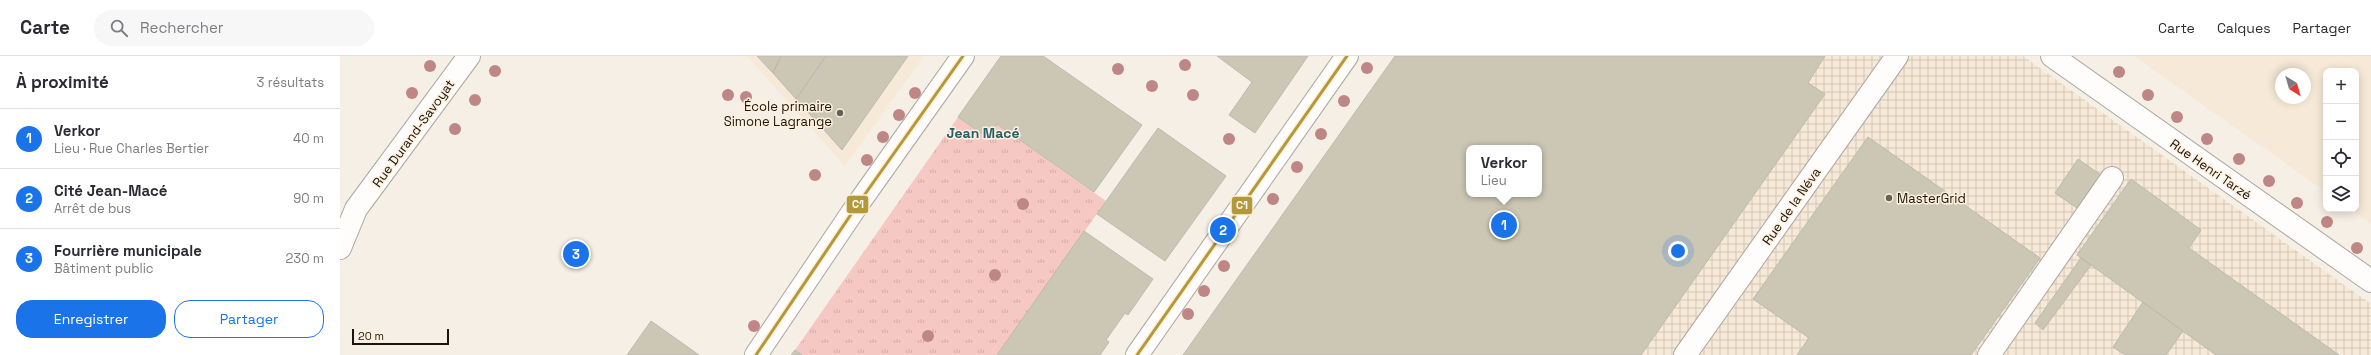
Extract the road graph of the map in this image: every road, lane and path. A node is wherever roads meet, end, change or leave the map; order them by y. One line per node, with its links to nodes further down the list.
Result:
1 (469, 56): 7 (street, Rue Durand-Savoyat)
2 (964, 56): 10 (street)
3 (1347, 56): 11 (street)
4 (1896, 56): 12 (street, Rue de la Néva)
5 (2052, 56): 9 (street, Rue Henri Tarzé)
6 (2112, 178): 13 (street)
7 (348, 214): 8 (street, Rue Durand-Savoyat)
8 (340, 248)
9 (2371, 281)
10 (756, 355)
11 (1137, 355)
12 (1685, 355)
13 (1989, 355)

